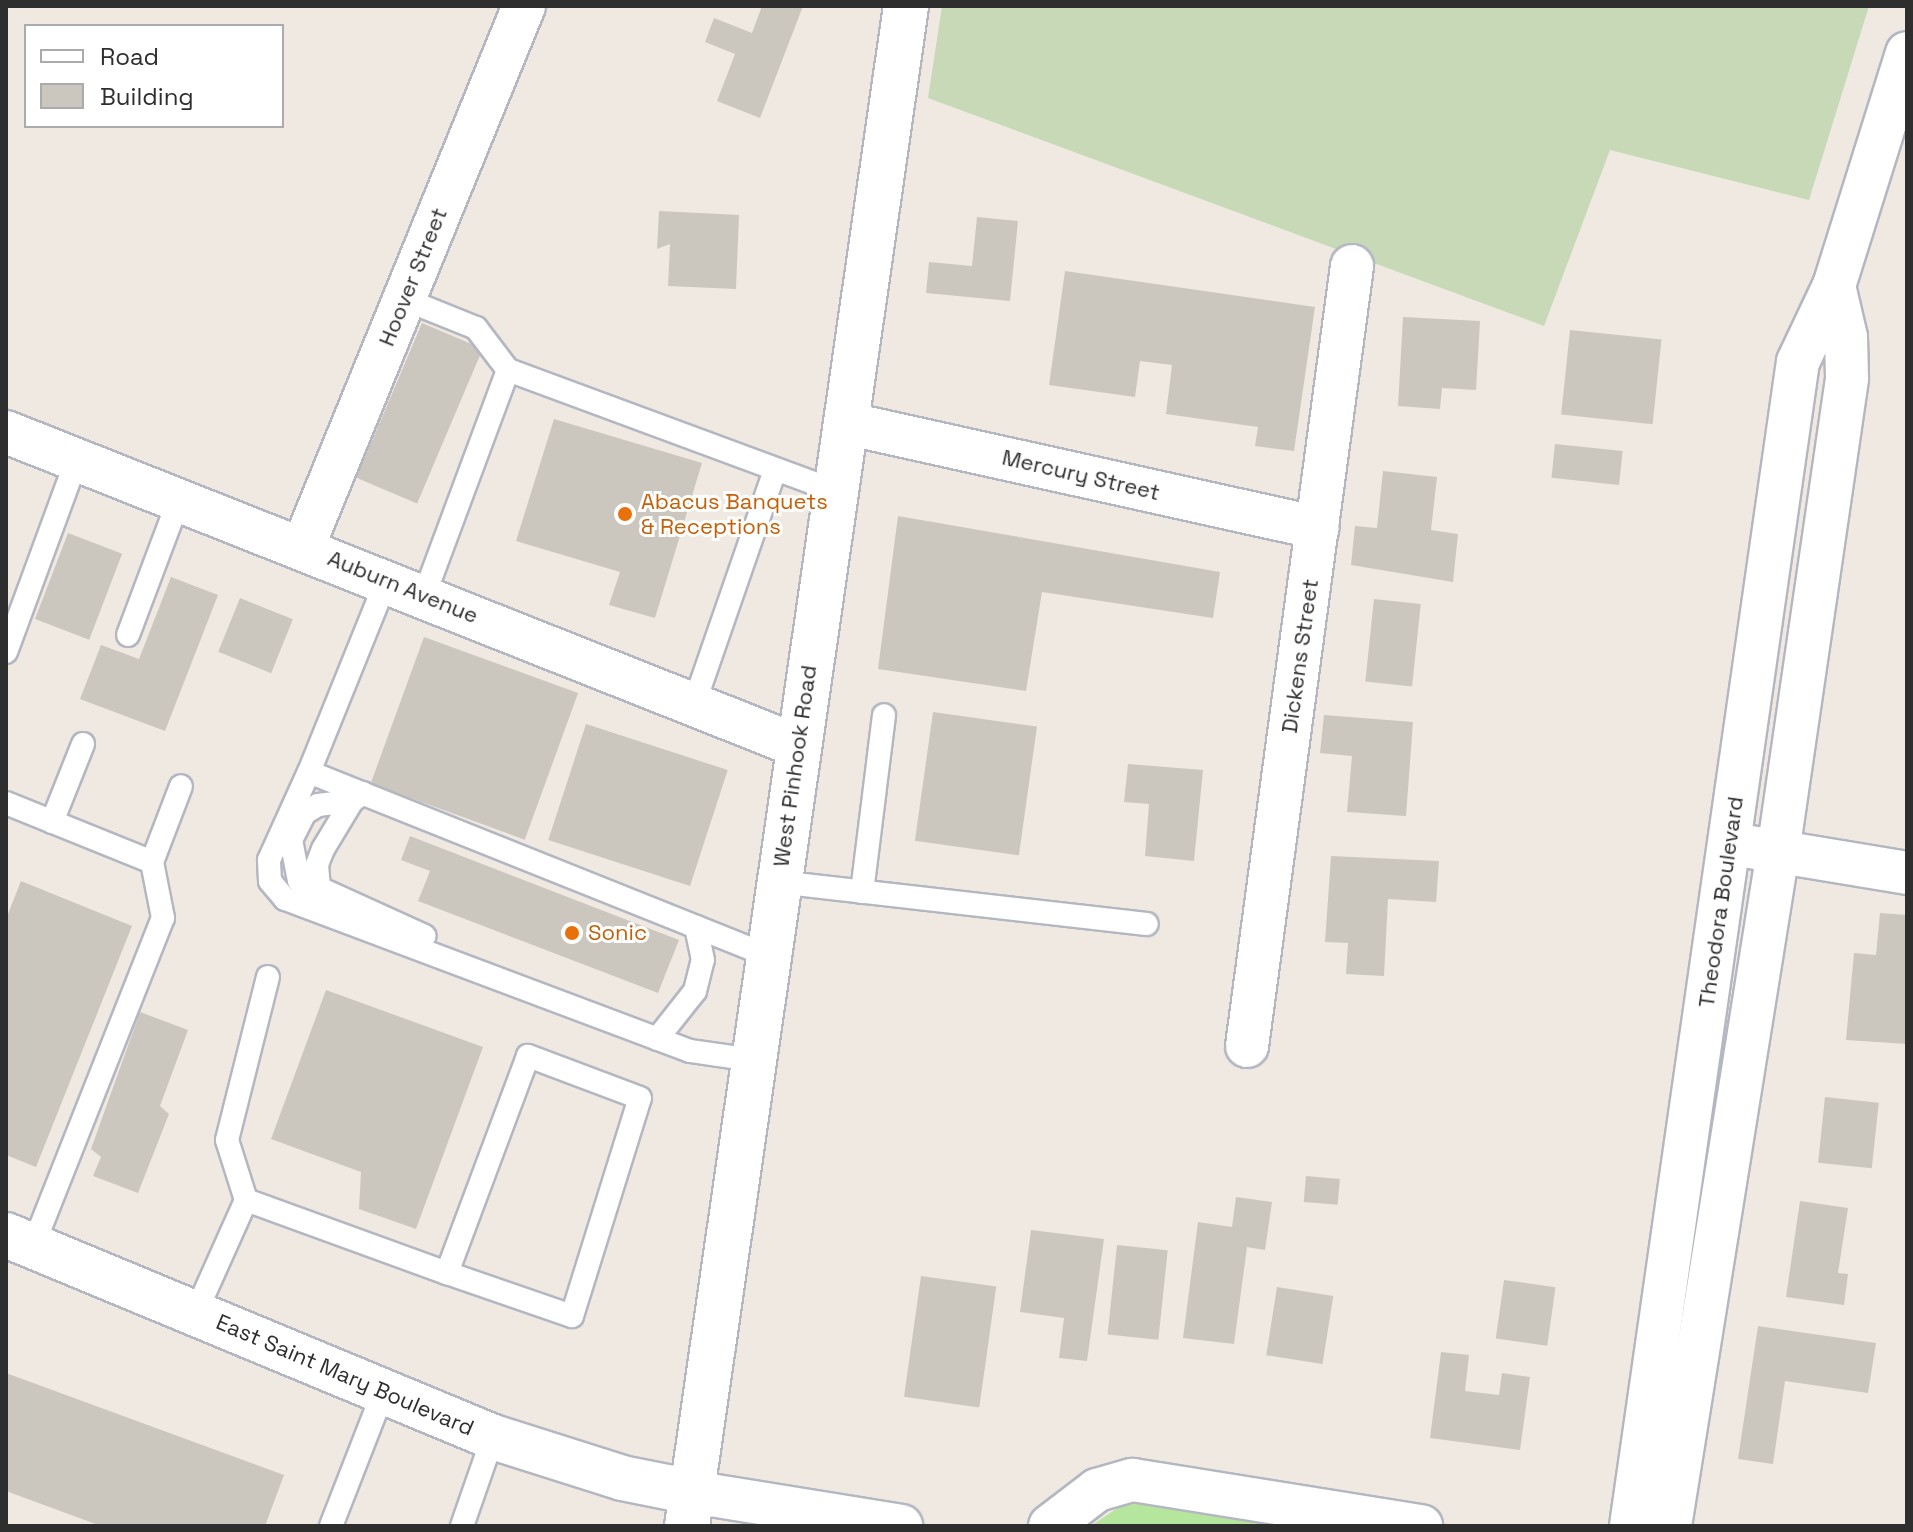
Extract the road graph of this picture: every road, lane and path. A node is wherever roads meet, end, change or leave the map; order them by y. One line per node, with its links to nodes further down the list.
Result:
1 (524, 6): 6 (street, Hoover Street)
2 (906, 6): 8 (main road, West Pinhook Road)
3 (1907, 53): 5 (street, Theodora Boulevard)
4 (1352, 266): 14 (street, Dickens Street)
5 (1834, 286): 28 (street, Theodora Boulevard); 29 (street, Theodora Boulevard)
6 (404, 299): 7 (lane); 15 (street, Hoover Street)
7 (508, 370): 11 (lane); 16 (lane)
8 (845, 423): 12 (main road, West Pinhook Road); 14 (street, Mercury Street)
9 (6, 432): 10 (street, Auburn Avenue)
10 (77, 459): 13 (street, Auburn Avenue); 18 (lane)
11 (775, 470): 12 (lane); 19 (lane)
12 (835, 491): 22 (main road, West Pinhook Road)
13 (179, 499): 15 (street, Auburn Avenue); 17 (lane)
14 (1317, 528): 41 (street, Dickens Street)
15 (303, 547): 16 (street, Auburn Avenue)
16 (405, 588): 19 (street, Auburn Avenue); 23 (lane)
17 (128, 635)
18 (6, 652)
19 (694, 704): 22 (street, Auburn Avenue)
20 (884, 715): 33 (lane)
21 (83, 744): 27 (lane)
22 (798, 746): 32 (main road, West Pinhook Road)
23 (309, 772): 25 (lane); 39 (lane)
24 (181, 786): 30 (lane)
25 (358, 797): 34 (lane); 34 (lane); 36 (lane)
26 (6, 803): 27 (lane)
27 (52, 822): 30 (lane)
28 (1729, 843): 29 (street); 55 (street, Theodora Boulevard)
29 (1778, 852): 31 (street); 56 (street, Theodora Boulevard)
30 (152, 862): 44 (lane)
31 (1907, 873)
32 (778, 882): 33 (lane); 37 (main road, West Pinhook Road)
33 (862, 892): 35 (lane)
34 (328, 896): 39 (lane)
35 (1147, 924)
36 (696, 927): 37 (lane); 40 (lane)
37 (768, 956): 42 (main road, West Pinhook Road)
38 (268, 977): 43 (lane)
39 (554, 1001): 40 (lane)
40 (657, 1039): 42 (lane)
41 (1247, 1046)
42 (753, 1060): 49 (main road, West Pinhook Road)
43 (246, 1200): 45 (lane); 46 (lane)
44 (20, 1241): 46 (main road, East Saint Mary Boulevard)
45 (447, 1273): 45 (lane)
46 (196, 1312): 47 (main road, East Saint Mary Boulevard)
47 (384, 1390): 48 (main road, East Saint Mary Boulevard); 50 (lane)
48 (493, 1437): 49 (main road, East Saint Mary Boulevard); 51 (lane)
49 (689, 1509): 52 (street)
50 (331, 1526)
51 (462, 1526)
52 (901, 1526)
53 (1050, 1526): 54 (street)
54 (1421, 1526)
55 (1631, 1526)
56 (1670, 1526)

